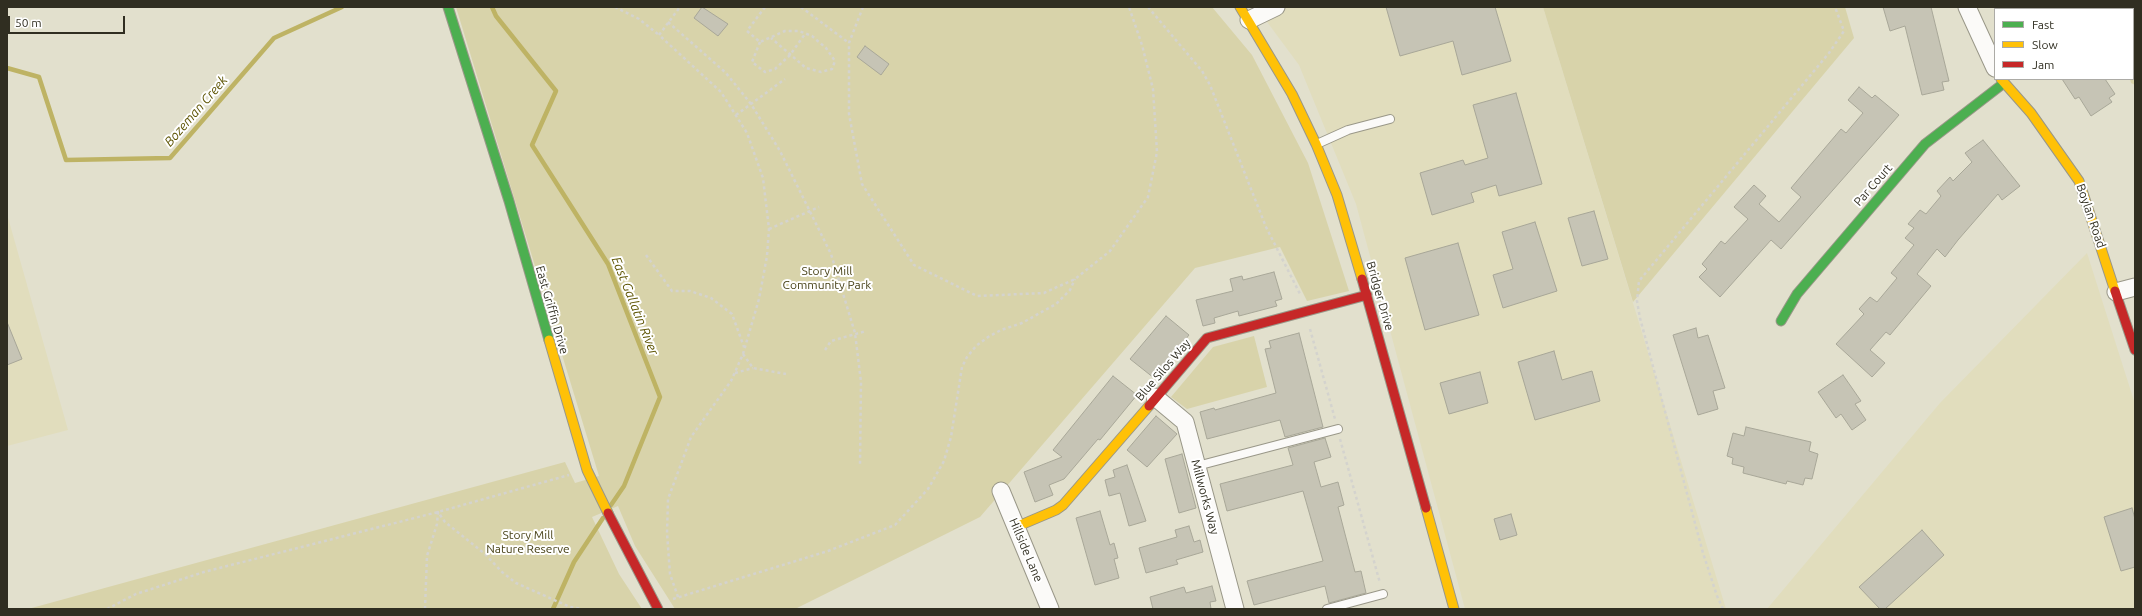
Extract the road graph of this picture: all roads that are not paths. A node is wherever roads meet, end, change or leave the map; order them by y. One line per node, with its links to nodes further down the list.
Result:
1 (448, 7): 20 (street, East Griffin Drive)
2 (1276, 7): 4 (street)
3 (1967, 7): 5 (street)
4 (1245, 13): 8 (street, Bridger Drive)
5 (1994, 66)
6 (2003, 81): 10 (street, Boylan Road); 12 (street, Par Court)
7 (1390, 119): 8 (lane)
8 (1316, 144): 11 (street, Bridger Drive)
9 (2135, 287): 10 (street)
10 (2116, 292): 13 (street, Boylan Road)
11 (1367, 295): 14 (street, Blue Silos Way); 24 (street, Bridger Drive)
12 (1781, 321)
13 (2135, 350)
14 (1155, 397): 16 (street, Millworks Way); 18 (street, Blue Silos Way)
15 (1338, 429): 16 (lane)
16 (1197, 466): 22 (street, Millworks Way)
17 (1001, 491): 18 (street, Hillside Lane)
18 (1016, 527): 21 (street, Hillside Lane)
19 (1383, 594): 23 (lane)
20 (656, 607)
21 (1050, 609)
22 (1235, 609)
23 (1327, 609)
24 (1454, 609)

